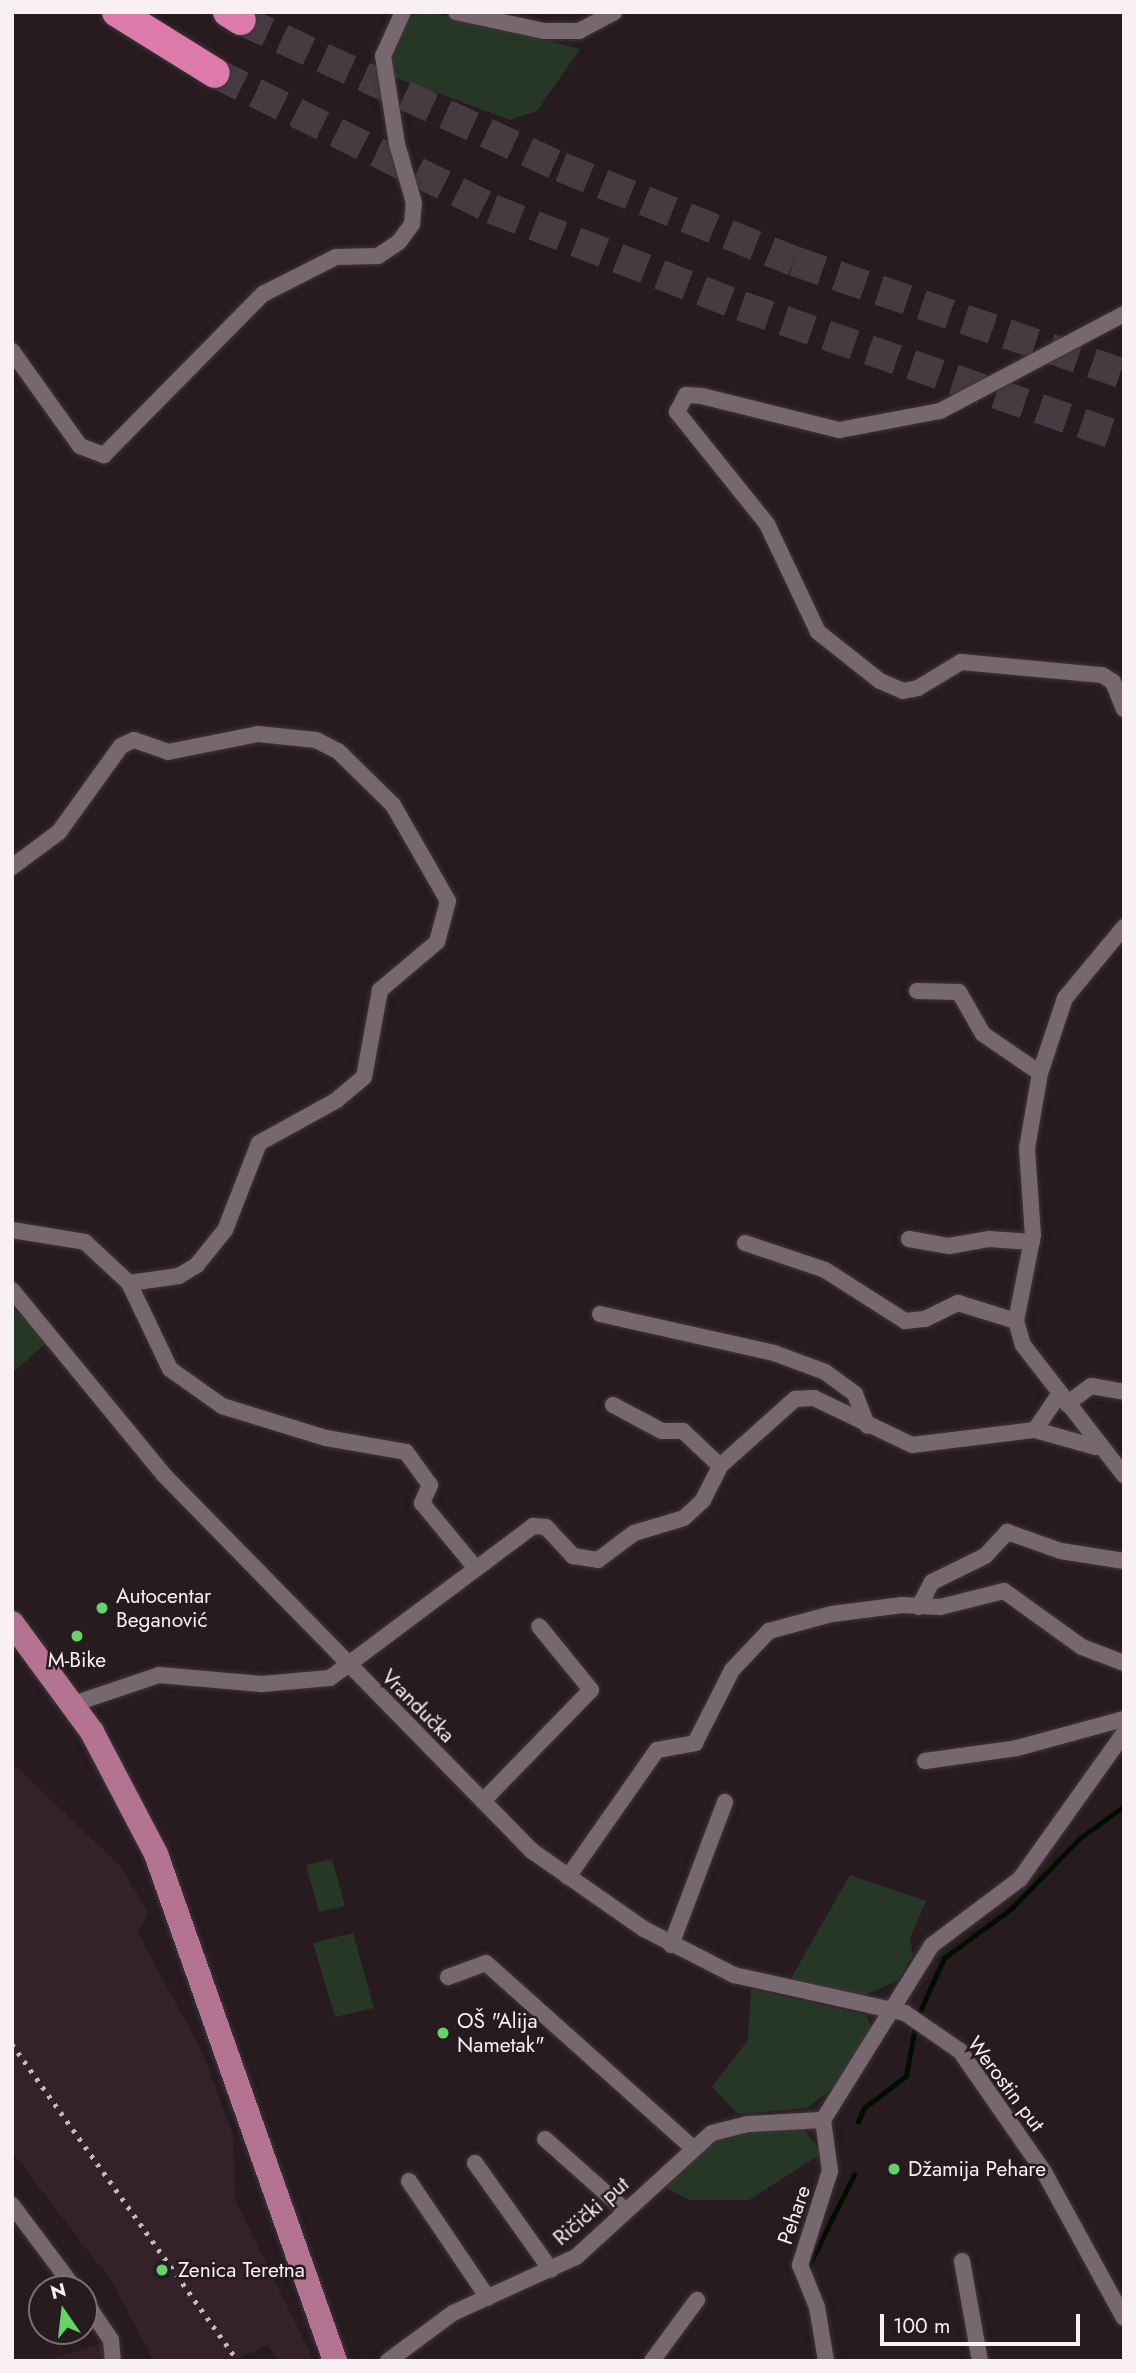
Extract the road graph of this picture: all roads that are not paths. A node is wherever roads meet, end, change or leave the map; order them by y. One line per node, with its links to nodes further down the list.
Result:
1 (117, 12): 5 (highway)
2 (403, 12): 7 (street)
3 (456, 12): 4 (street)
4 (614, 12)
5 (215, 73)
6 (1124, 314): 8 (street)
7 (12, 351)
8 (1124, 709)
9 (12, 867): 17 (street)
10 (1124, 927): 12 (street)
11 (917, 991): 12 (street)
12 (1040, 1073): 15 (street)
13 (12, 1230): 17 (street)
14 (909, 1239): 15 (street)
15 (1032, 1242): 20 (street)
16 (745, 1243): 20 (street)
17 (129, 1283): 30 (street)
18 (12, 1290): 35 (street, Vrandučka)
19 (600, 1314): 24 (street)
20 (1016, 1321): 22 (street)
21 (1124, 1392): 22 (street)
22 (1063, 1399): 25 (street); 26 (street)
23 (613, 1405): 27 (street)
24 (867, 1426): 25 (street); 27 (street)
25 (1035, 1430): 26 (street)
26 (1096, 1447): 28 (street)
27 (720, 1466): 30 (street)
28 (1124, 1475)
29 (1124, 1561): 31 (street)
30 (474, 1566): 35 (street)
31 (919, 1607): 34 (street); 42 (street)
32 (12, 1623): 36 (main road)
33 (539, 1626): 40 (street)
34 (1124, 1662)
35 (349, 1666): 36 (street); 40 (street, Vrandučka)
36 (73, 1704): 61 (main road)
37 (1124, 1719): 39 (street)
38 (1124, 1733): 45 (street)
39 (925, 1760)
40 (483, 1801): 42 (street, Vrandučka)
41 (725, 1802): 43 (street)
42 (568, 1877): 43 (street, Vrandučka)
43 (671, 1944): 45 (street, Vrandučka)
44 (448, 1977): 48 (street)
45 (891, 2012): 46 (street); 58 (street, Werostin put)
46 (823, 2120): 48 (street, Ričički put); 64 (street, Pehare)
47 (545, 2139): 52 (street)
48 (692, 2147): 52 (street, Ričički put)
49 (475, 2162): 54 (street)
50 (409, 2181): 56 (street)
51 (12, 2205): 55 (street)
52 (626, 2211): 54 (street, Ričički put)
53 (962, 2261): 65 (street)
54 (551, 2270): 56 (street, Ričički put)
55 (64, 2275)
56 (488, 2298): 62 (street, Ričički put)
57 (696, 2300): 63 (street)
58 (1124, 2318)
59 (98, 2321): 60 (street)
60 (113, 2361)
61 (335, 2361)
62 (388, 2361)
63 (652, 2361)
64 (826, 2361)
65 (980, 2361)

